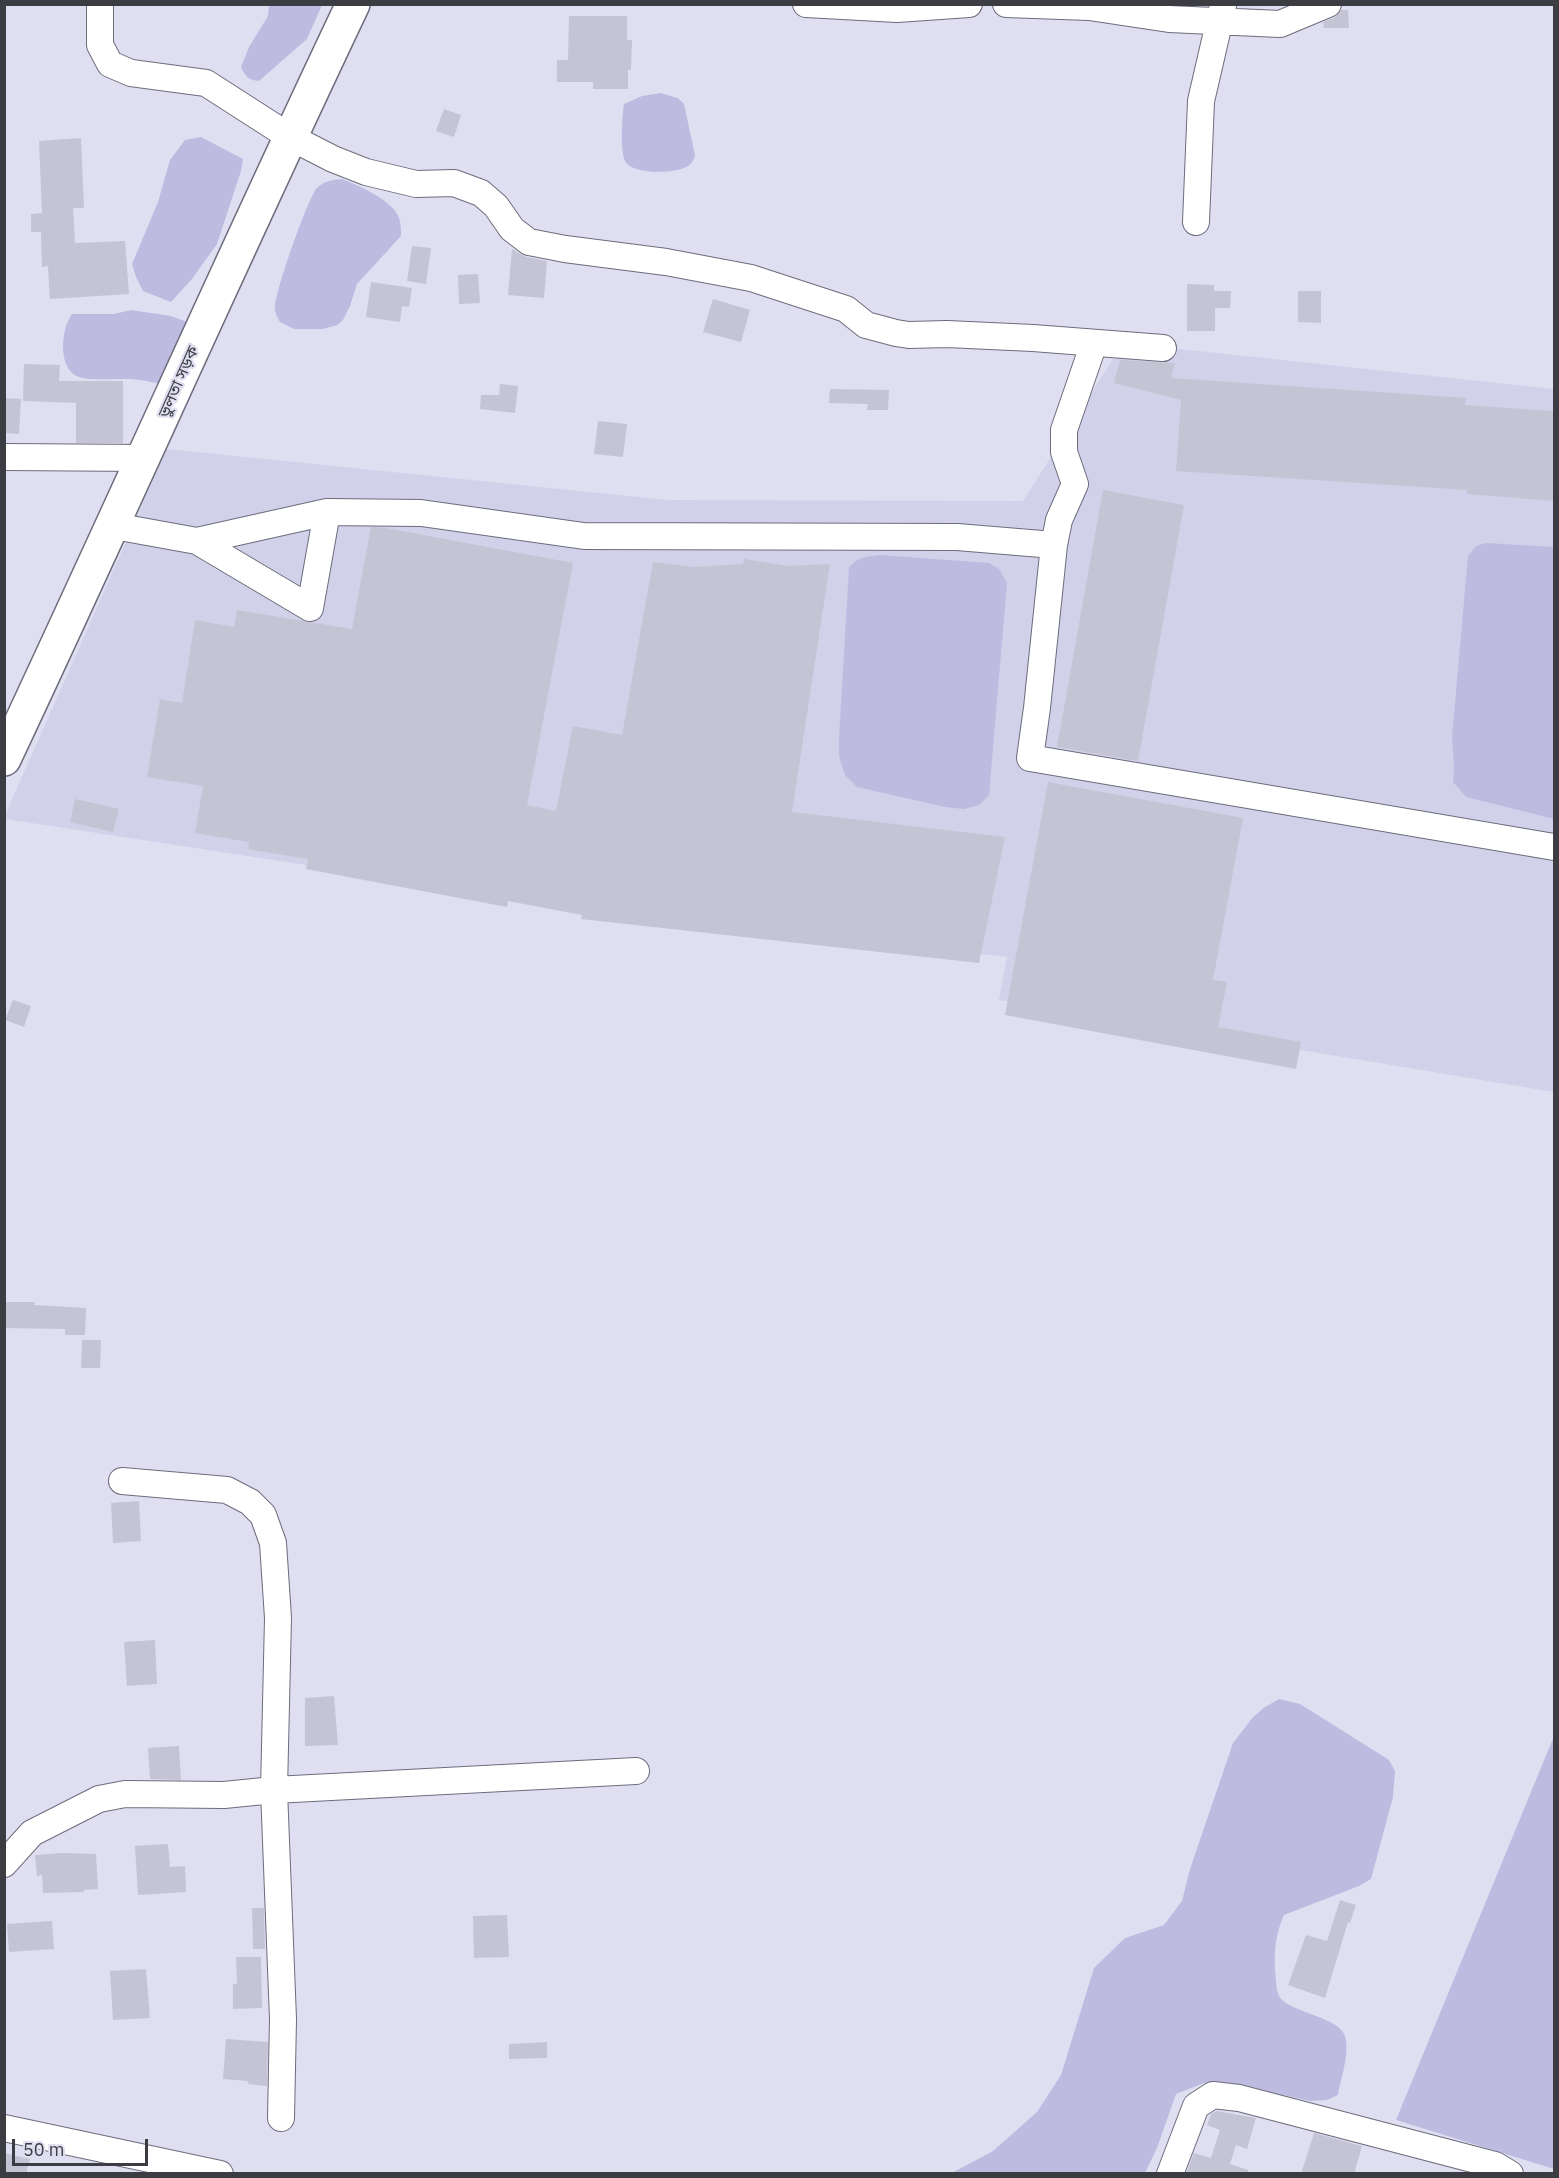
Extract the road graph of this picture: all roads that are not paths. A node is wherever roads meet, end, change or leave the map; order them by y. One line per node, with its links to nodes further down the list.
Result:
1 (100, 4): 8 (street)
2 (354, 4): 8 (highway, ভুলতা সড়ক)
3 (806, 4): 4 (street)
4 (969, 4)
5 (1006, 4): 7 (street)
6 (1328, 4): 7 (street)
7 (1222, 13): 9 (street)
8 (290, 137): 10 (street); 13 (highway, ভুলতা সড়ক)
9 (1197, 222)
10 (1094, 343): 11 (street); 17 (street)
11 (1164, 348)
12 (4, 457): 13 (street)
13 (144, 458): 15 (highway, ভুলতা সড়ক)
14 (327, 512): 16 (street); 16 (street); 17 (street)
15 (114, 526): 16 (street); 18 (highway, ভুলতা সড়ক)
16 (197, 541)
17 (1054, 545): 19 (street)
18 (4, 759)
19 (1554, 848)
20 (122, 1481): 22 (street)
21 (636, 1771): 22 (street)
22 (274, 1790): 23 (street); 24 (street)
23 (4, 1864)
24 (281, 2118)
25 (4, 2128): 26 (street)
26 (220, 2174)
27 (1170, 2174): 28 (street)
28 (1510, 2174)

